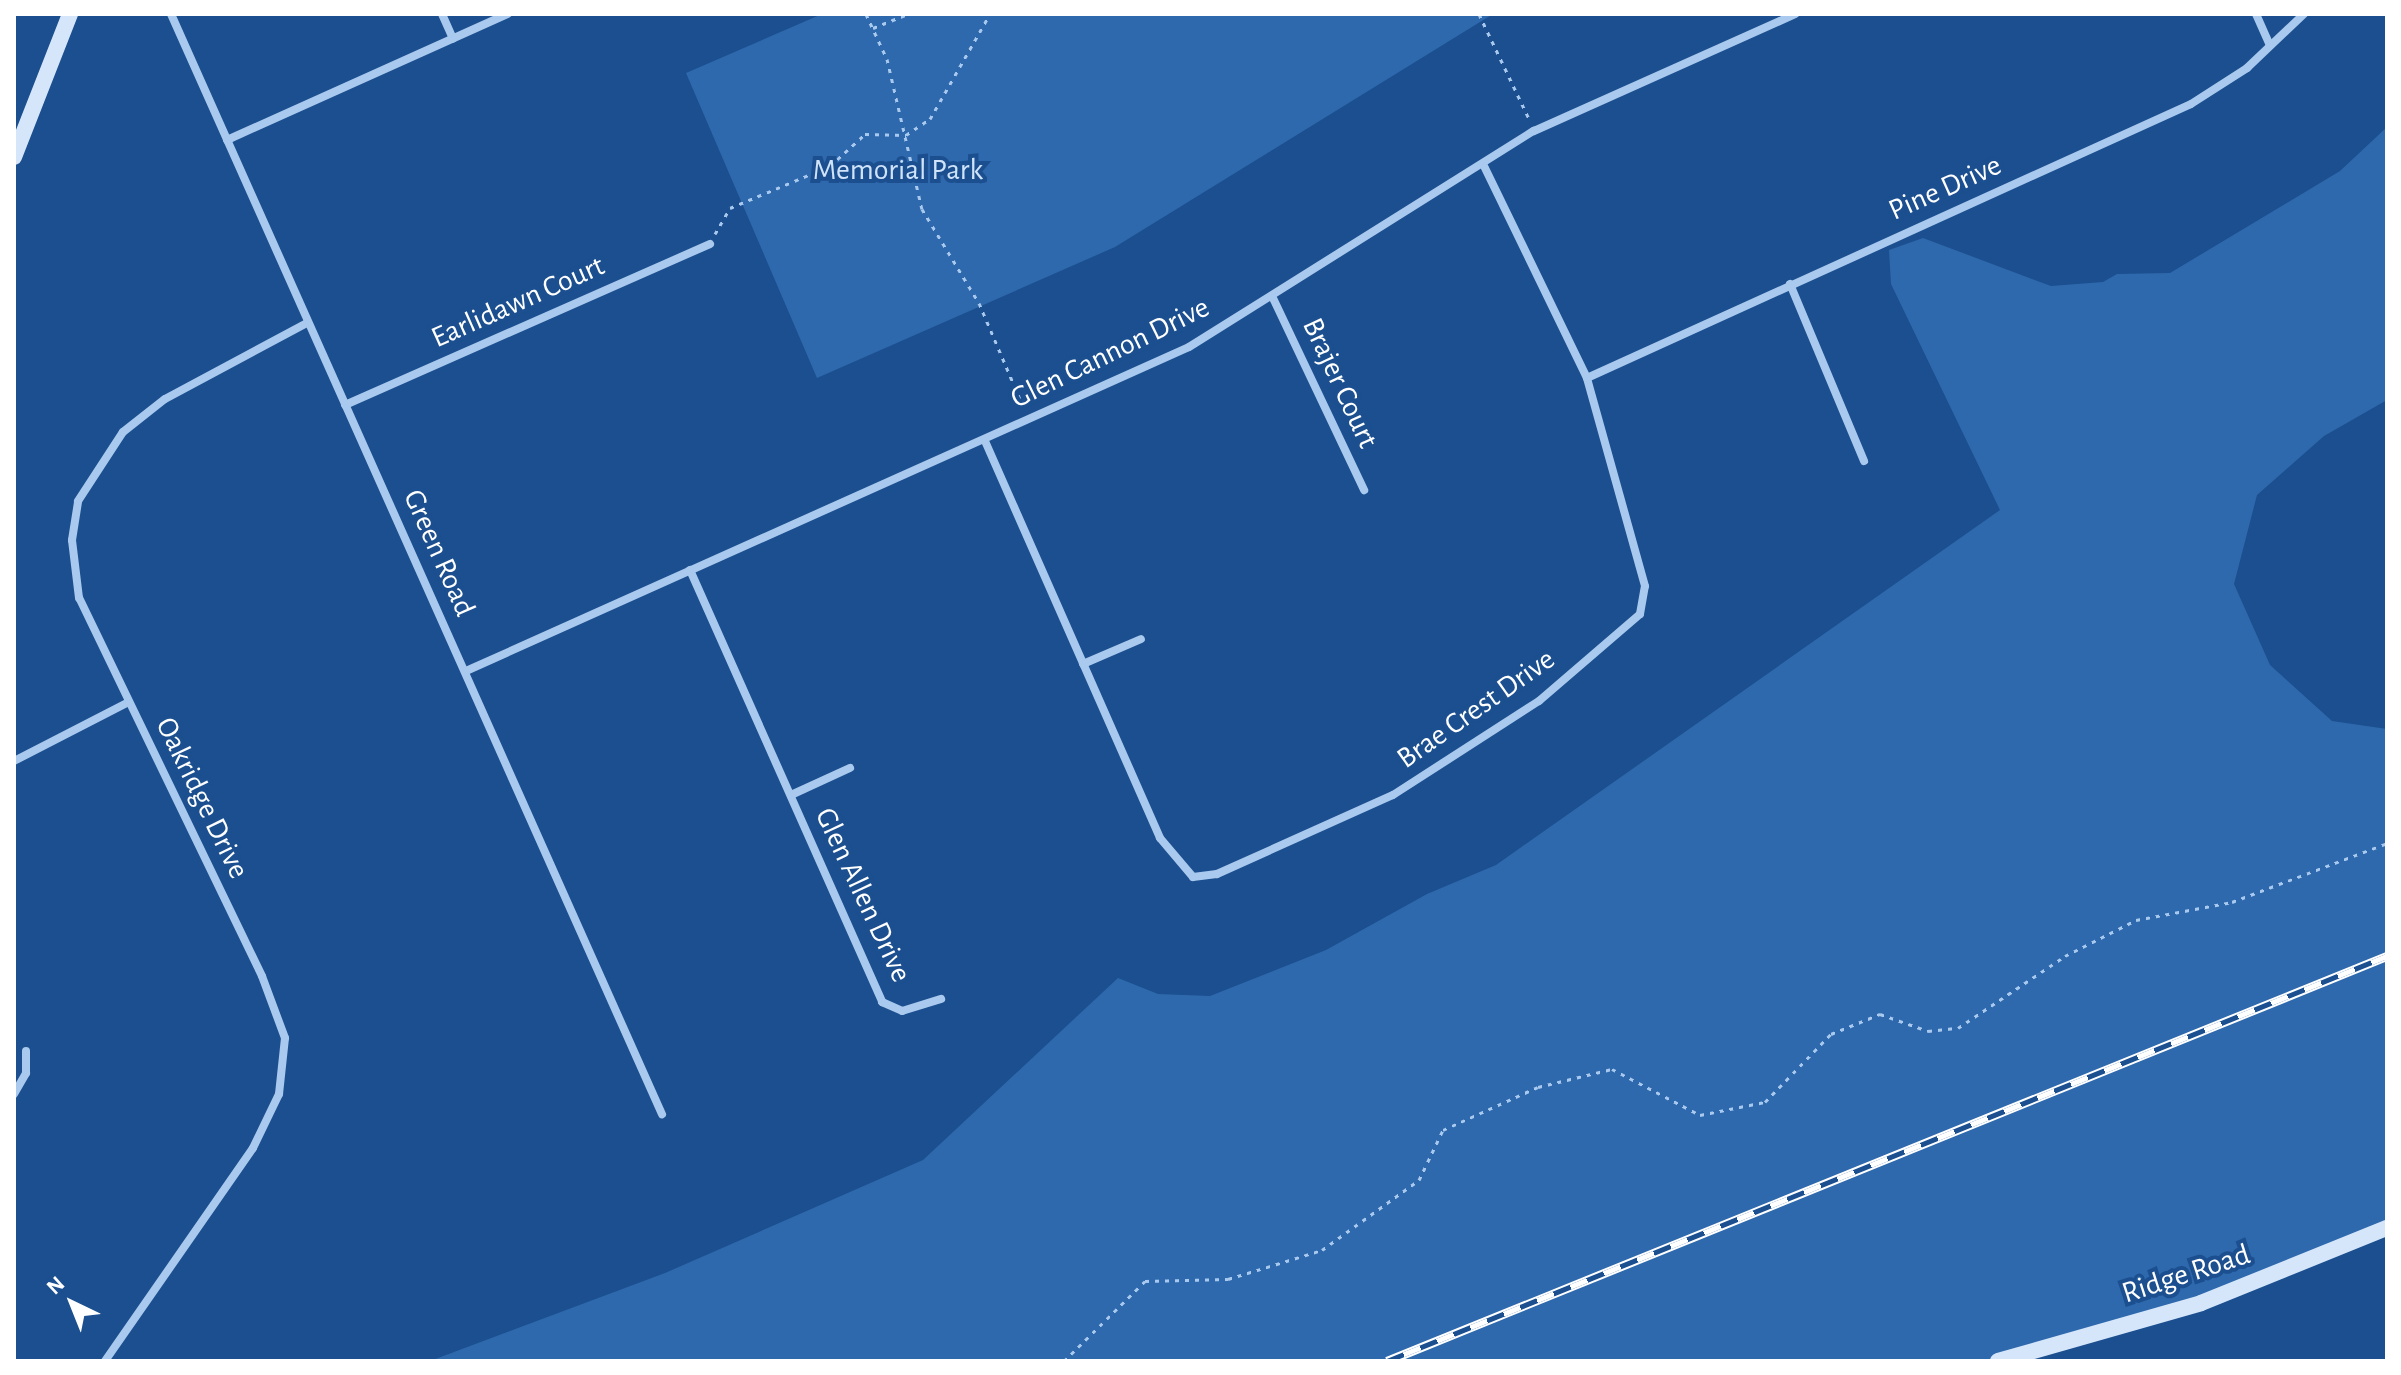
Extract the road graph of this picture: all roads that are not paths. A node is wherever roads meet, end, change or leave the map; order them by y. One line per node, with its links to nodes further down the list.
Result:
1 (70, 14): 11 (main road)
2 (171, 14): 10 (street, Green Road)
3 (442, 14): 8 (street)
4 (508, 14): 8 (street)
5 (1795, 14): 12 (street, Glen Cannon Drive)
6 (2256, 14): 9 (street)
7 (2304, 14): 9 (street, Pine Drive)
8 (453, 39): 10 (street)
9 (2270, 45): 14 (street, Pine Drive)
10 (227, 140): 16 (street, Green Road)
11 (14, 157)
12 (1483, 164): 15 (street, Glen Cannon Drive); 17 (street, Brae Crest Drive)
13 (710, 244): 18 (street, Earlidawn Court)
14 (1790, 284): 17 (street, Pine Drive); 20 (street)
15 (1272, 296): 19 (street, Glen Cannon Drive); 21 (street, Brajer Court)
16 (307, 323): 18 (street, Green Road); 26 (street, Oakridge Drive)
17 (1587, 378): 24 (street, Brae Crest Drive)
18 (345, 405): 25 (street, Green Road)
19 (985, 441): 22 (street, Glen Cannon Drive); 24 (street, Brae Crest Drive)
20 (1864, 461)
21 (1364, 490)
22 (690, 570): 25 (street, Glen Cannon Drive); 29 (street, Glen Allen Drive)
23 (1141, 639): 24 (street)
24 (1083, 664)
25 (466, 671): 33 (street, Green Road)
26 (129, 702): 27 (street); 35 (street, Oakridge Drive)
27 (14, 761)
28 (850, 768): 29 (street, Glen Allen Drive)
29 (791, 795): 30 (street, Glen Allen Drive)
30 (941, 999)
31 (26, 1051): 32 (street)
32 (14, 1094)
33 (662, 1114)
34 (2387, 1228): 36 (main road, Ridge Road)
35 (105, 1361)
36 (1998, 1361)

